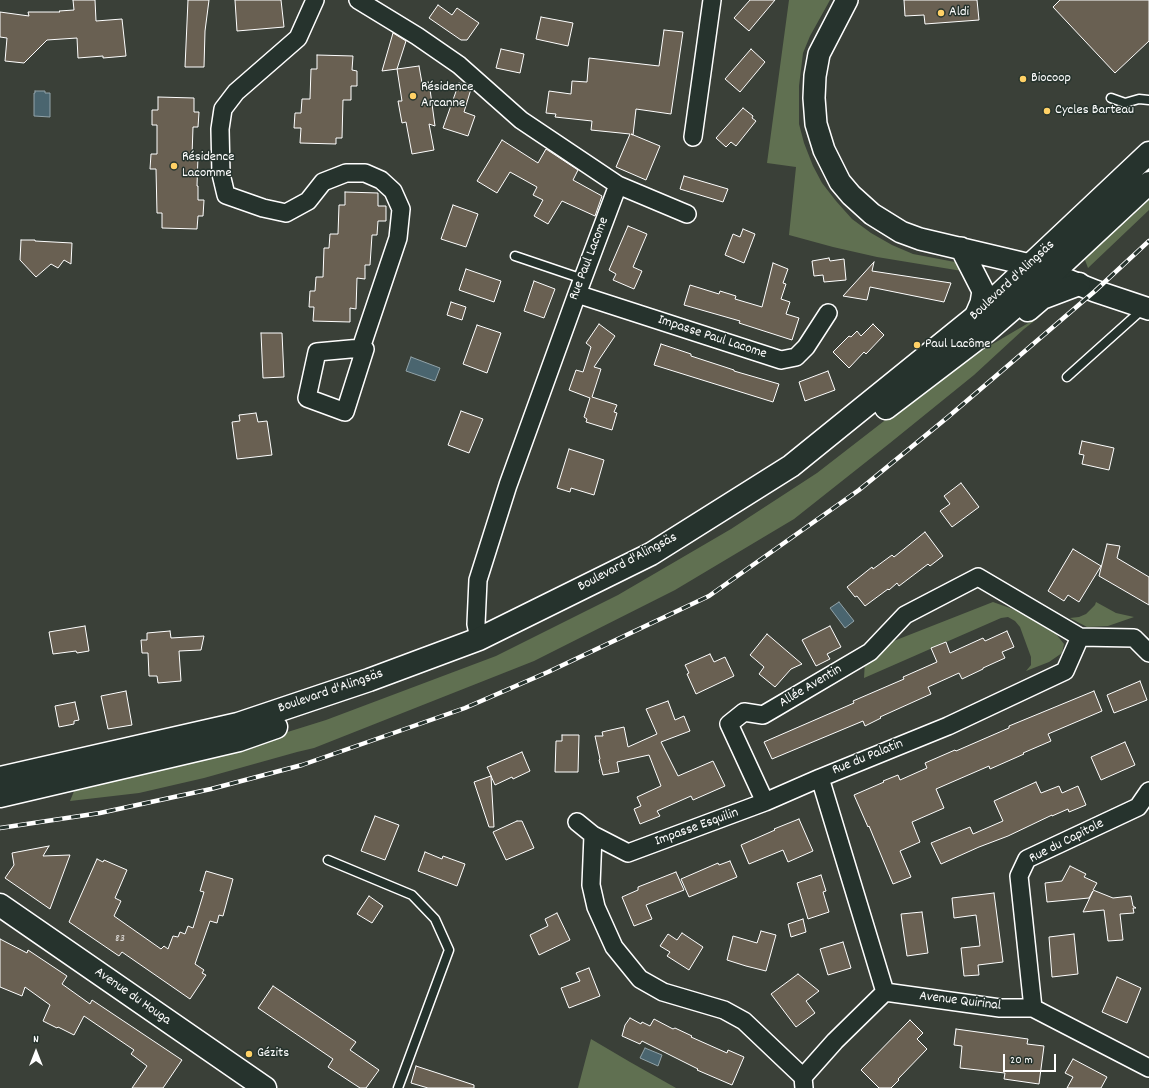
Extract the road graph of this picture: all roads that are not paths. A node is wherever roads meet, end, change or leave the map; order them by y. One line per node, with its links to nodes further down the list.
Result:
1 (315, 0): 21 (street)
2 (358, 0): 10 (street)
3 (712, 0): 7 (street)
4 (846, 0): 12 (street)
5 (1111, 98): 6 (lane)
6 (1149, 100)
7 (693, 137)
8 (1149, 153): 14 (main road, Boulevard d'Alingsäs)
9 (1149, 183): 15 (main road, Boulevard d'Alingsäs)
10 (618, 185): 11 (street); 17 (street, Rue Paul Lacome)
11 (687, 214)
12 (961, 248): 14 (street); 20 (street)
13 (516, 256): 17 (lane)
14 (1030, 265): 15 (street); 20 (main road, Boulevard d'Alingsäs)
15 (1052, 273): 16 (street); 22 (main road, Boulevard d'Alingsäs)
16 (1079, 284): 18 (street); 22 (main road)
17 (580, 286): 19 (street, Impasse Paul Lacome); 25 (street, Rue Paul Lacome)
18 (1147, 308): 23 (lane)
19 (828, 313)
20 (975, 317): 25 (main road, Boulevard d'Alingsäs)
21 (361, 348)
22 (941, 366): 30 (main road, Boulevard d'Alingsäs)
23 (1067, 377)
24 (1080, 637): 26 (street); 28 (street, Rue du Palatin); 31 (street, Allée Aventin)
25 (479, 639): 27 (main road, Boulevard d'Alingsäs)
26 (1149, 653)
27 (0, 778)
28 (820, 778): 31 (street, Impasse Esquilin); 36 (street, Rue du Palatin)
29 (1149, 791): 37 (street, Rue du Capitole)
30 (0, 796)
31 (765, 802): 33 (street, Impasse Esquilin)
32 (577, 822): 33 (street, Impasse Esquilin)
33 (593, 835): 39 (street)
34 (328, 860): 41 (lane)
35 (0, 905): 40 (main road, Avenue du Houga)
36 (885, 992): 37 (street, Avenue Quirinal); 39 (street)
37 (1033, 1008): 38 (street, Avenue Quirinal)
38 (1149, 1068)
39 (803, 1083)
40 (265, 1088)
41 (398, 1088)

